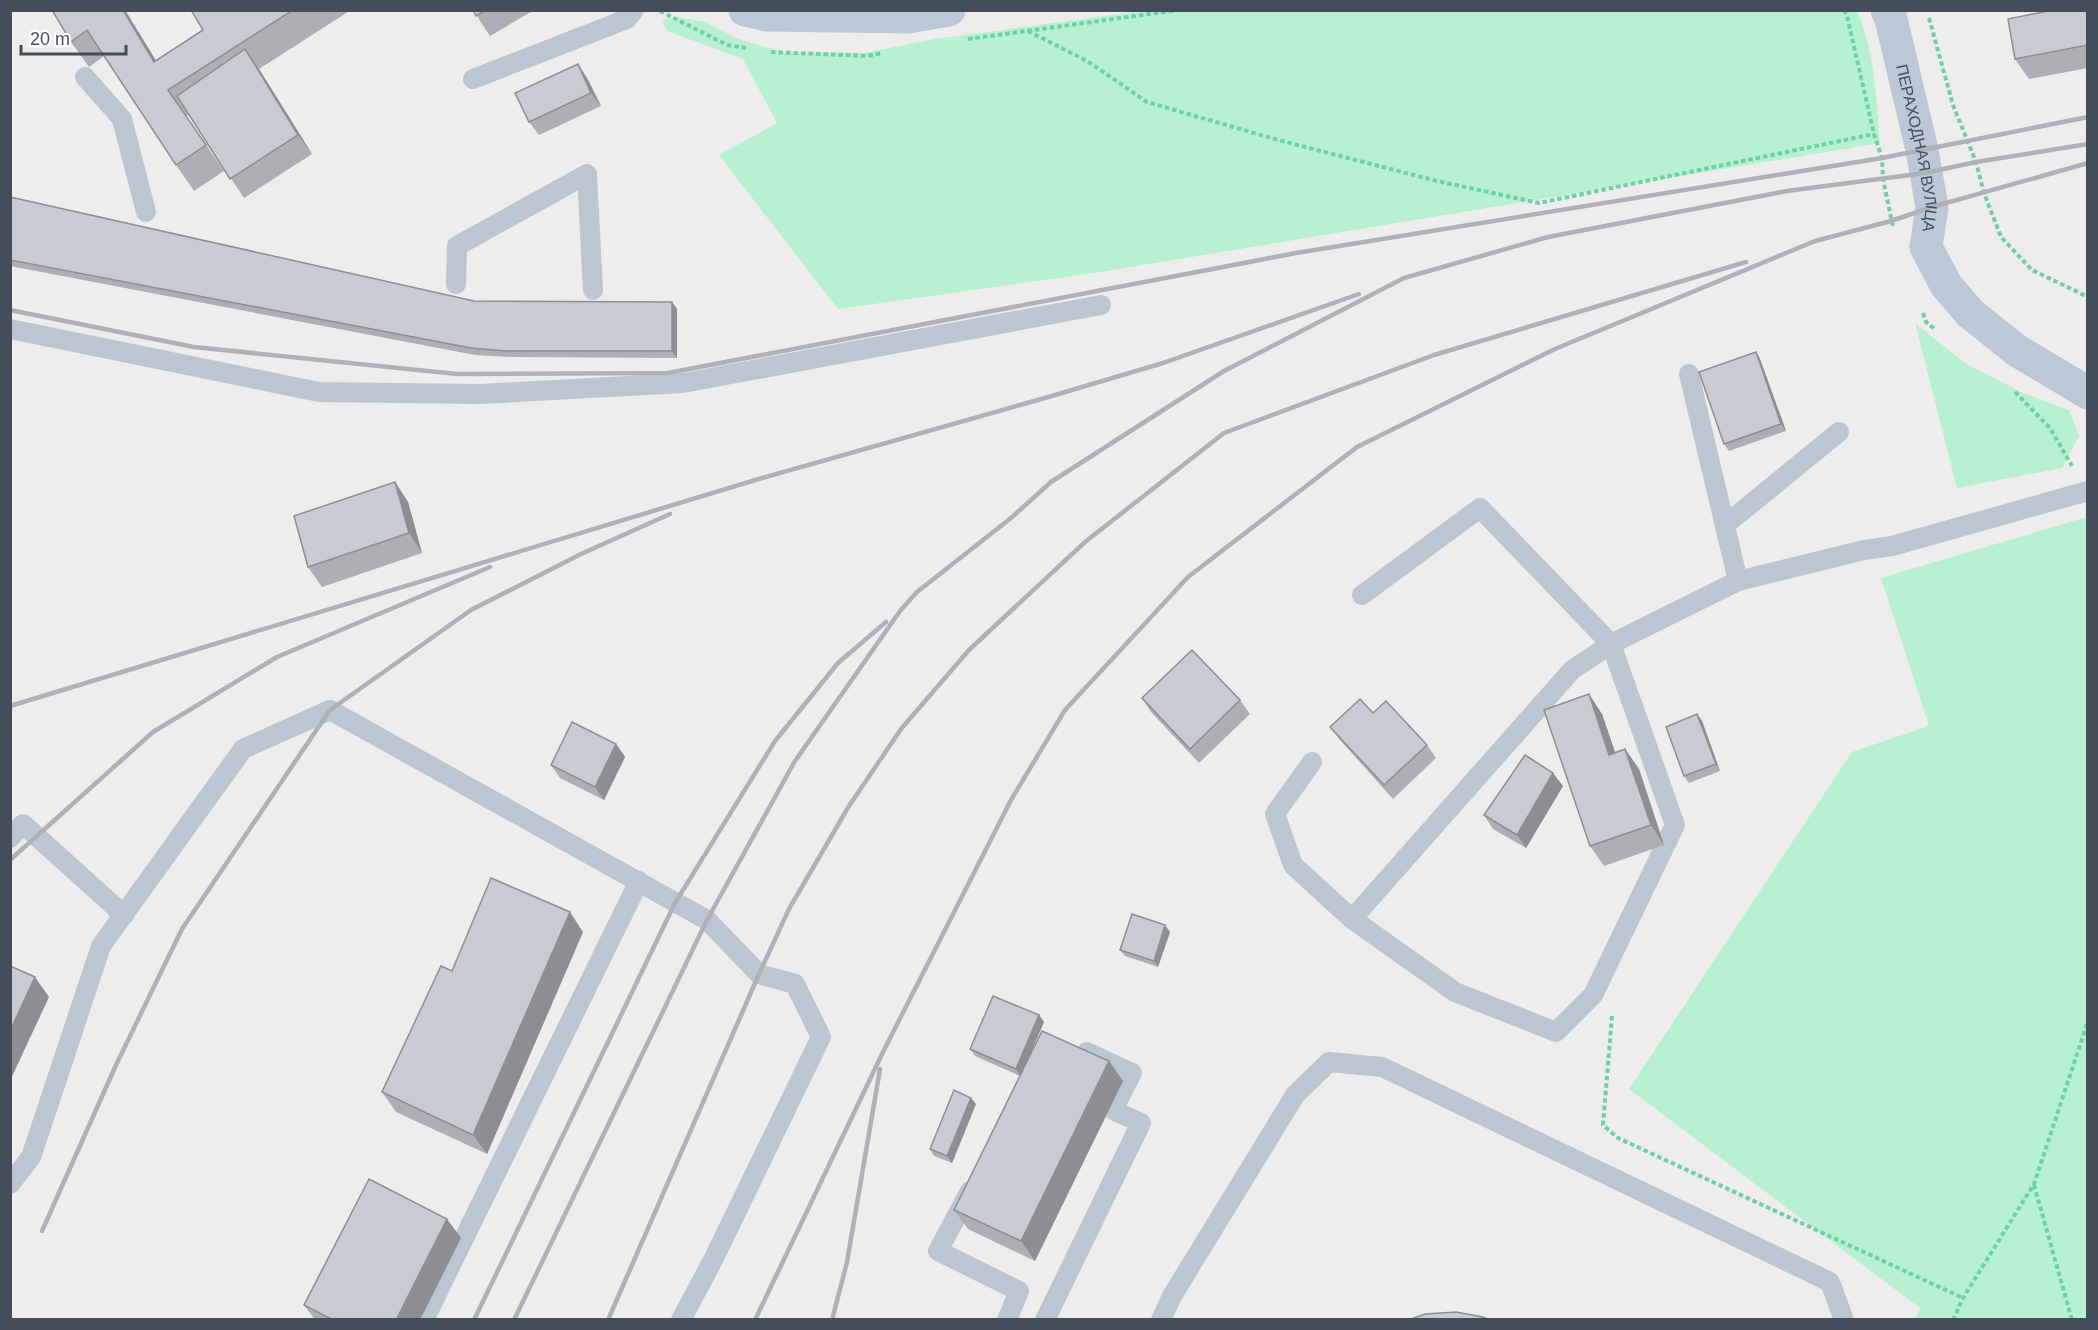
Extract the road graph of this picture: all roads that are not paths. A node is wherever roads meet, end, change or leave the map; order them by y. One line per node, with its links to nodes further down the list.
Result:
1 (634, 10): 6 (lane)
2 (745, 10): 3 (street)
3 (949, 10)
4 (1887, 10): 13 (street, ПЕРАХОДНАЯ ВУЛІЦА)
5 (85, 77): 7 (lane)
6 (472, 79)
7 (146, 212)
8 (456, 284): 9 (lane)
9 (593, 290)
10 (1101, 305): 11 (lane)
11 (10, 329)
12 (1689, 374): 16 (lane)
13 (2088, 393)
14 (1839, 432): 16 (lane)
15 (2088, 491): 17 (lane)
16 (1725, 525): 17 (lane)
17 (1738, 581): 19 (lane)
18 (1362, 595): 19 (lane)
19 (1611, 644): 24 (lane); 24 (lane)
20 (1312, 762): 24 (lane)
21 (15, 827): 23 (lane)
22 (639, 881): 23 (lane); 28 (lane); 29 (lane)
23 (124, 915): 27 (lane)
24 (1352, 919)
25 (1071, 1045): 31 (lane)
26 (976, 1179): 30 (lane)
27 (10, 1184)
28 (424, 1320)
29 (681, 1320)
30 (1007, 1320)
31 (1045, 1320)
32 (1161, 1320): 33 (lane)
33 (1844, 1320)

